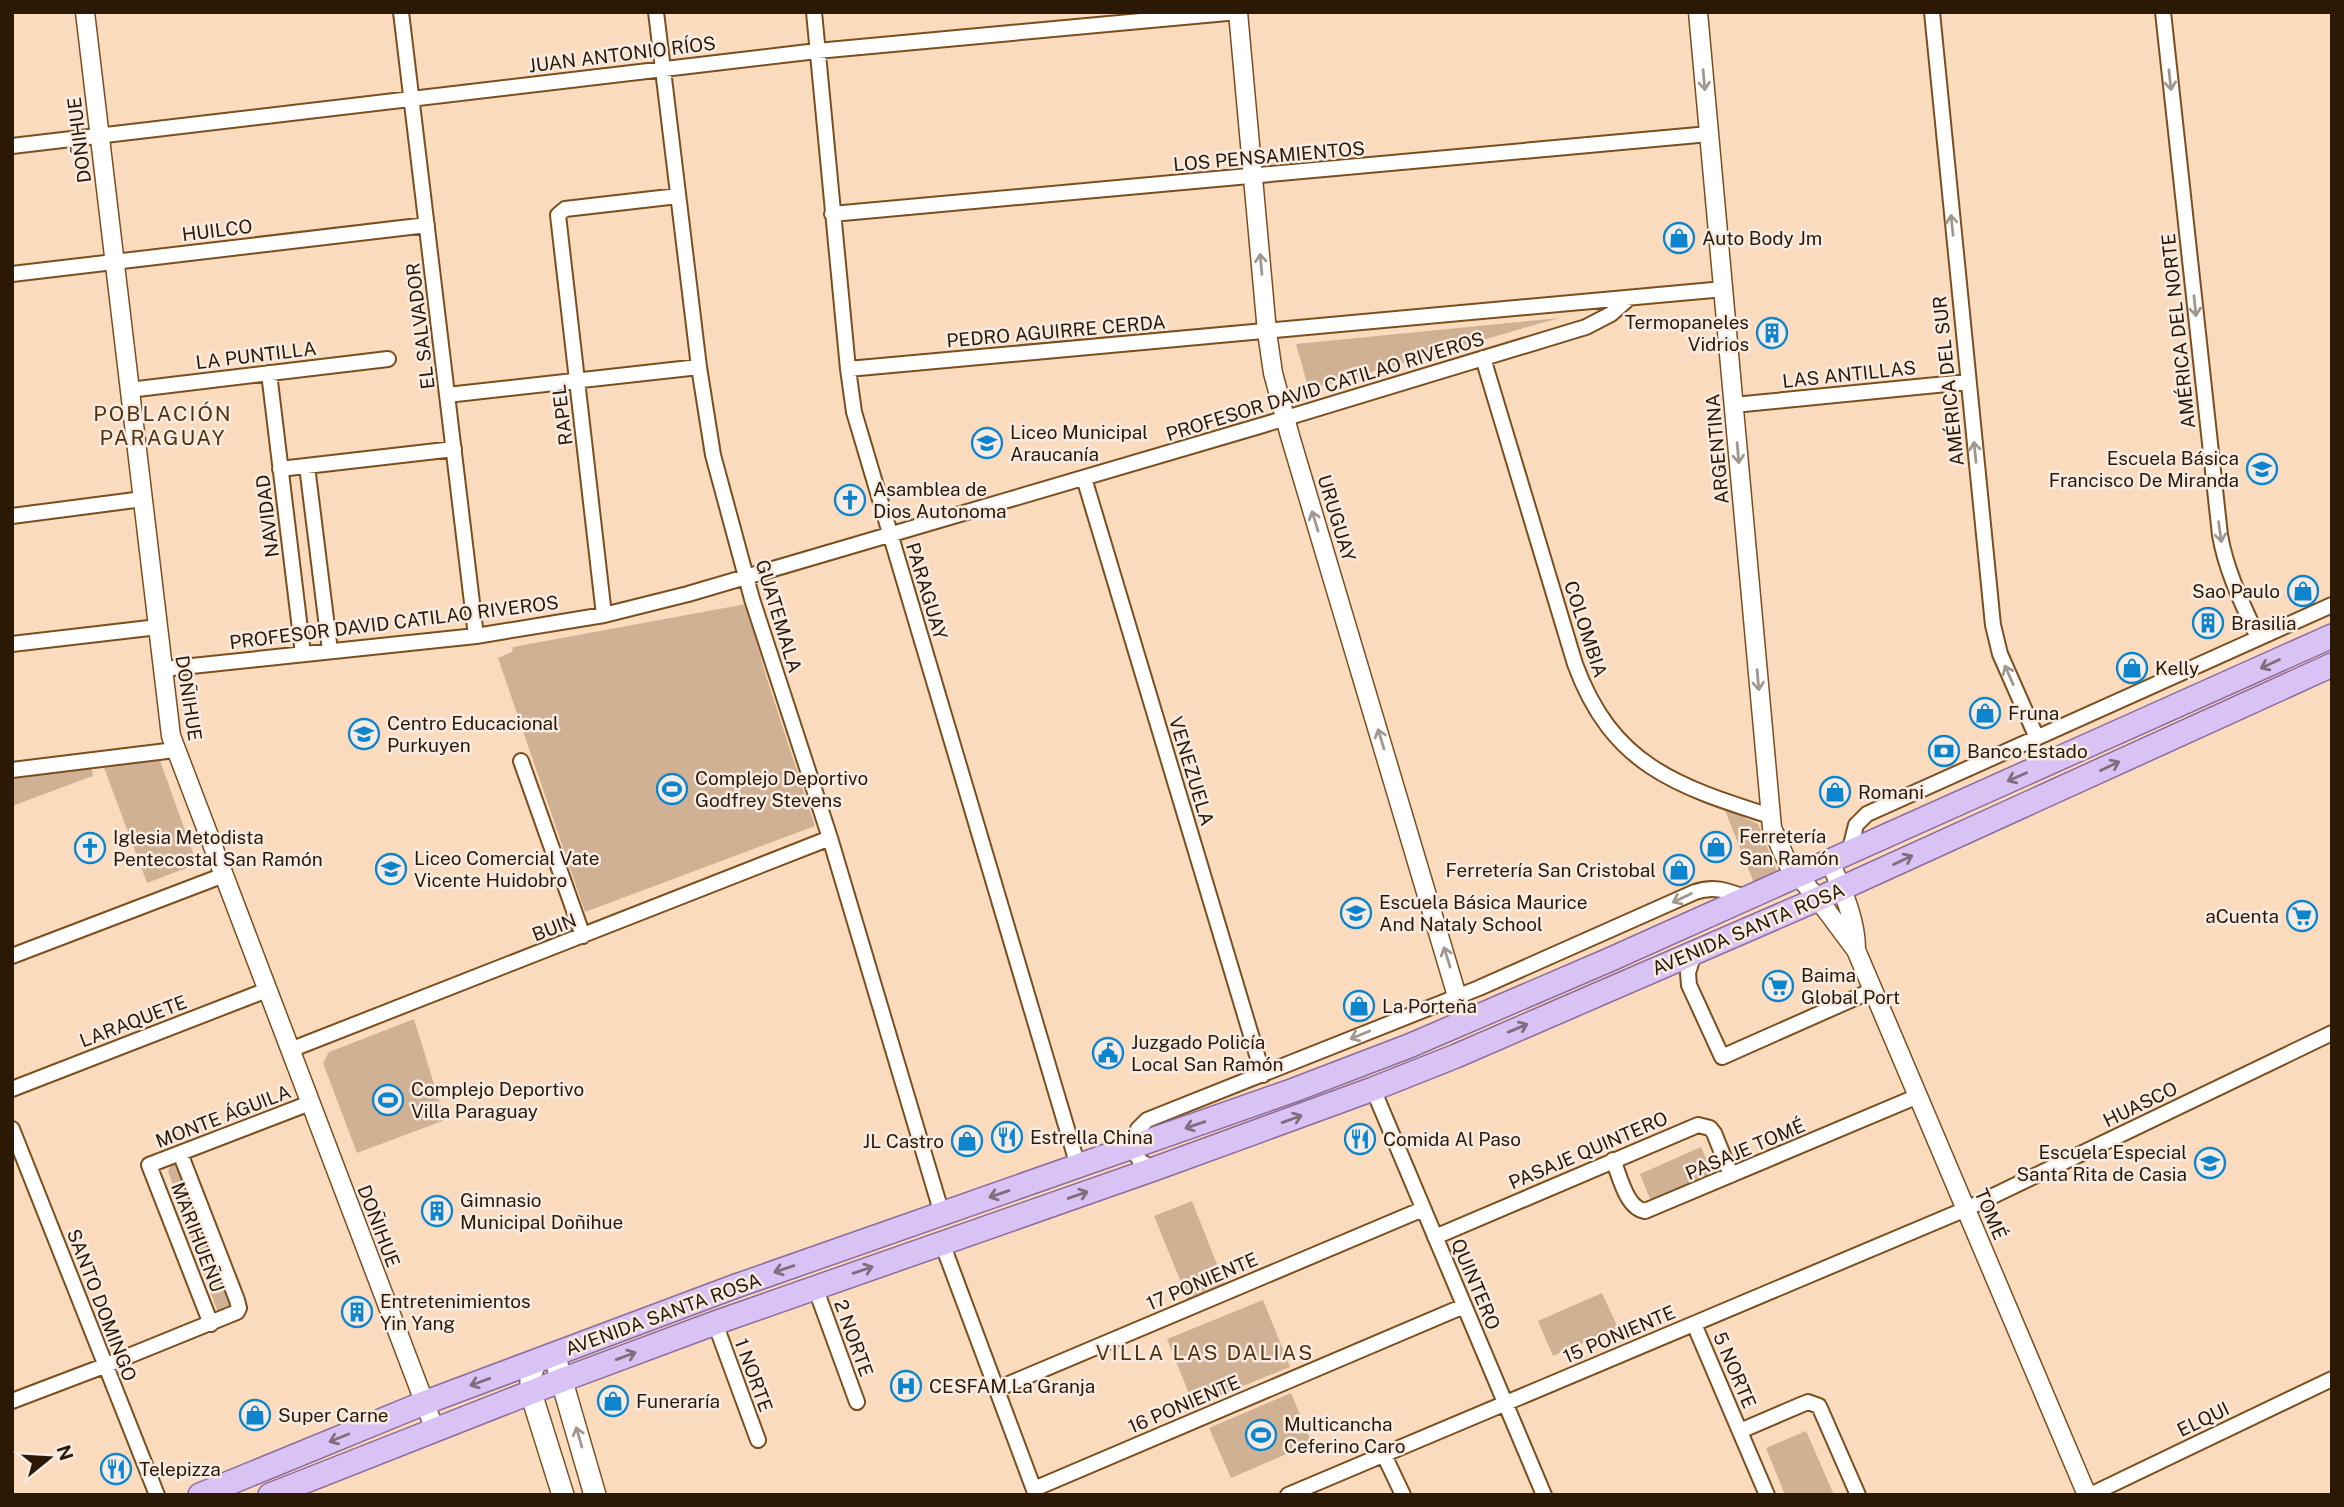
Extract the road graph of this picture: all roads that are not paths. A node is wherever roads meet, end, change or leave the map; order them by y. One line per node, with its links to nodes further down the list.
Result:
1 (85, 12): 13 (street, DOÑIHUE)
2 (401, 12): 11 (street, EL SALVADOR)
3 (656, 12): 10 (street, GUATEMALA)
4 (814, 12): 9 (street, PARAGUAY)
5 (1238, 12): 9 (street, JUAN ANTONIO RÍOS); 15 (street, URUGUAY)
6 (1698, 12): 12 (street, ARGENTINA, one-way to 12)
7 (1932, 12): 30 (street, AMÉRICA DEL SUR, one-way to 7)
8 (2163, 12): 48 (street, AMÉRICA DEL NORTE, one-way to 48)
9 (817, 51): 10 (street, JUAN ANTONIO RÍOS); 17 (street, PARAGUAY)
10 (663, 68): 11 (street, JUAN ANTONIO RÍOS); 16 (street, GUATEMALA)
11 (411, 98): 13 (street, JUAN ANTONIO RÍOS); 18 (street, EL SALVADOR)
12 (1709, 134): 15 (street, LOS PENSAMIENTOS); 21 (street, ARGENTINA)
13 (99, 135): 14 (street, JUAN ANTONIO RÍOS); 19 (street, DOÑIHUE)
14 (12, 146)
15 (1253, 177): 17 (street, LOS PENSAMIENTOS); 23 (street, URUGUAY, one-way to 15)
16 (678, 196): 26 (street, GUATEMALA); 29 (street, RAPEL)
17 (832, 214): 27 (street, PARAGUAY)
18 (427, 225): 19 (street, HUILCO); 32 (street, EL SALVADOR)
19 (114, 262): 20 (street, HUILCO); 31 (street, DOÑIHUE)
20 (12, 274)
21 (1724, 289): 22 (street, PROFESOR DAVID CATILAO RIVEROS); 33 (street, ARGENTINA)
22 (1629, 298): 23 (street, PROFESOR DAVID CATILAO RIVEROS); 24 (street, PROFESOR DAVID CATILAO RIVEROS)
23 (1267, 332): 27 (street, PEDRO AGUIRRE CERDA); 34 (street, URUGUAY)
24 (1483, 358): 34 (street, PROFESOR DAVID CATILAO RIVEROS); 58 (street, COLOMBIA)
25 (388, 359): 28 (street, LA PUNTILLA)
26 (699, 367): 29 (street); 42 (street, GUATEMALA)
27 (848, 369): 41 (street, PARAGUAY)
28 (269, 373): 31 (street, LA PUNTILLA); 37 (street, NAVIDAD)
29 (577, 381): 32 (street); 44 (street, RAPEL)
30 (1967, 382): 33 (street, LAS ANTILLAS); 54 (street, AMÉRICA DEL SUR, one-way to 30)
31 (130, 390): 39 (street, DOÑIHUE)
32 (447, 396): 35 (street, EL SALVADOR)
33 (1734, 405): 58 (street, ARGENTINA, one-way to 58)
34 (1285, 419): 38 (street, PROFESOR DAVID CATILAO RIVEROS); 74 (street, URUGUAY, one-way to 34)
35 (454, 449): 36 (street); 46 (street, EL SALVADOR)
36 (307, 466): 37 (street); 50 (street)
37 (280, 469): 51 (street, NAVIDAD)
38 (1084, 478): 41 (street, PROFESOR DAVID CATILAO RIVEROS); 79 (street, VENEZUELA)
39 (143, 499): 40 (street); 45 (street, DOÑIHUE)
40 (12, 516)
41 (890, 535): 42 (street, PROFESOR DAVID CATILAO RIVEROS); 89 (street, PARAGUAY)
42 (746, 577): 44 (street, PROFESOR DAVID CATILAO RIVEROS); 59 (street, GUATEMALA)
43 (2332, 605): 48 (street, AVENIDA SANTA ROSA)
44 (604, 615): 46 (street, PROFESOR DAVID CATILAO RIVEROS)
45 (158, 627): 49 (street); 53 (street, DOÑIHUE)
46 (477, 636): 50 (street, PROFESOR DAVID CATILAO RIVEROS)
47 (2332, 636): 60 (main road, AVENIDA SANTA ROSA, one-way to 60)
48 (2258, 638): 54 (street, AVENIDA SANTA ROSA)
49 (12, 644)
50 (330, 651): 51 (street, PROFESOR DAVID CATILAO RIVEROS)
51 (303, 654): 53 (street, PROFESOR DAVID CATILAO RIVEROS)
52 (2332, 665): 63 (main road, AVENIDA SANTA ROSA, one-way to 52)
53 (163, 669): 55 (street, DOÑIHUE)
54 (2037, 738): 60 (street, AVENIDA SANTA ROSA)
55 (175, 750): 57 (street); 61 (street, DOÑIHUE)
56 (521, 761): 66 (street)
57 (12, 770)
58 (1770, 816): 62 (street, ARGENTINA)
59 (830, 838): 66 (street, BUIN); 94 (street, GUATEMALA)
60 (1839, 857): 62 (main road, AVENIDA SANTA ROSA); 63 (street, TOMÉ)
61 (224, 875): 69 (street); 72 (street, DOÑIHUE)
62 (1798, 876): 64 (main road, AVENIDA SANTA ROSA); 65 (street, TOMÉ)
63 (1841, 889): 65 (main road, AVENIDA SANTA ROSA); 67 (street, TOMÉ)
64 (1747, 898): 74 (street, AVENIDA SANTA ROSA, one-way to 74); 75 (main road, AVENIDA SANTA ROSA)
65 (1818, 899): 67 (street, TOMÉ); 68 (main road, AVENIDA SANTA ROSA)
66 (583, 936): 77 (street, BUIN)
67 (1856, 950): 73 (street, TOMÉ)
68 (1694, 953): 70 (main road, AVENIDA SANTA ROSA); 71 (street)
69 (12, 956)
70 (1664, 965): 71 (street); 78 (main road, AVENIDA SANTA ROSA, one-way to 70)
71 (1689, 985): 73 (street)
72 (267, 990): 77 (street, DOÑIHUE); 80 (street, LARAQUETE)
73 (1873, 990): 82 (street, TOMÉ)
74 (1458, 996): 75 (street, URUGUAY); 79 (street, AVENIDA SANTA ROSA, one-way to 79)
75 (1465, 1023): 78 (main road); 85 (main road, AVENIDA SANTA ROSA, one-way to 85)
76 (2332, 1033): 93 (street, HUASCO)
77 (290, 1050): 83 (street, DOÑIHUE)
78 (1456, 1056): 81 (main road, AVENIDA SANTA ROSA)
79 (1263, 1074): 85 (street, AVENIDA SANTA ROSA)
80 (12, 1088)
81 (1373, 1089): 90 (main road, AVENIDA SANTA ROSA, one-way to 81); 92 (street, QUINTERO)
82 (1918, 1096): 91 (street, PASAJE TOMÉ); 93 (street, TOMÉ)
83 (310, 1103): 86 (street, MONTE ÁGUILA); 110 (street, DOÑIHUE)
84 (12, 1129): 103 (street, SANTO DOMINGO)
85 (1132, 1147): 89 (main road, AVENIDA SANTA ROSA); 90 (street)
86 (180, 1153): 88 (street, MONTE ÁGUILA); 100 (street, MARIHUEÑU)
87 (1613, 1160): 91 (street, PASAJE QUINTERO); 91 (street, PASAJE TOMÉ); 95 (street, PASAJE QUINTERO)
88 (149, 1165): 100 (street, MARIHUEÑU)
89 (1078, 1166): 94 (main road, AVENIDA SANTA ROSA, one-way to 94)
90 (1154, 1169): 96 (main road, AVENIDA SANTA ROSA, one-way to 90)
91 (1731, 1175)
92 (1423, 1209): 95 (street, QUINTERO); 106 (street, 17 PONIENTE)
93 (1966, 1209): 101 (street, 15 PONIENTE); 127 (street, TOMÉ)
94 (942, 1214): 102 (main road, AVENIDA SANTA ROSA, one-way to 102)
95 (1435, 1237): 98 (street, QUINTERO)
96 (942, 1242): 97 (main road, AVENIDA SANTA ROSA, one-way to 96); 106 (street)
97 (815, 1287): 99 (main road, AVENIDA SANTA ROSA); 109 (street, 2 NORTE)
98 (1464, 1306): 111 (street, QUINTERO); 116 (street, 16 PONIENTE)
99 (715, 1323): 105 (main road, AVENIDA SANTA ROSA, one-way to 99); 114 (street, 1 NORTE)
100 (211, 1324): 103 (street)
101 (1695, 1324): 111 (street, 15 PONIENTE); 113 (street, 5 NORTE)
102 (544, 1358): 105 (main road); 107 (main road); 110 (main road, AVENIDA SANTA ROSA, one-way to 110)
103 (104, 1366): 108 (street); 117 (street, SANTO DOMINGO)
104 (2332, 1379): 127 (street, ELQUI)
105 (562, 1380): 107 (main road, AVENIDA SANTA ROSA); 121 (main road, one-way to 105)
106 (997, 1389): 116 (street)
107 (531, 1392): 112 (main road, AVENIDA SANTA ROSA); 120 (main road)
108 (12, 1401)
109 (857, 1402)
110 (424, 1403): 112 (street, DOÑIHUE); 118 (main road, AVENIDA SANTA ROSA, one-way to 118)
111 (1505, 1403): 115 (street, 15 PONIENTE); 124 (street, QUINTERO)
112 (435, 1430): 119 (main road, AVENIDA SANTA ROSA)
113 (1740, 1431): 125 (street, 5 NORTE); 126 (street, 5 NORTE)
114 (758, 1440)
115 (1384, 1454): 122 (street, 15 PONIENTE); 123 (street)
116 (1035, 1492)
117 (157, 1495)
118 (200, 1495)
119 (270, 1495)
120 (563, 1495)
121 (595, 1495)
122 (1288, 1495)
123 (1403, 1495)
124 (1544, 1495)
125 (1767, 1495)
126 (1858, 1495)
127 (2089, 1495)

